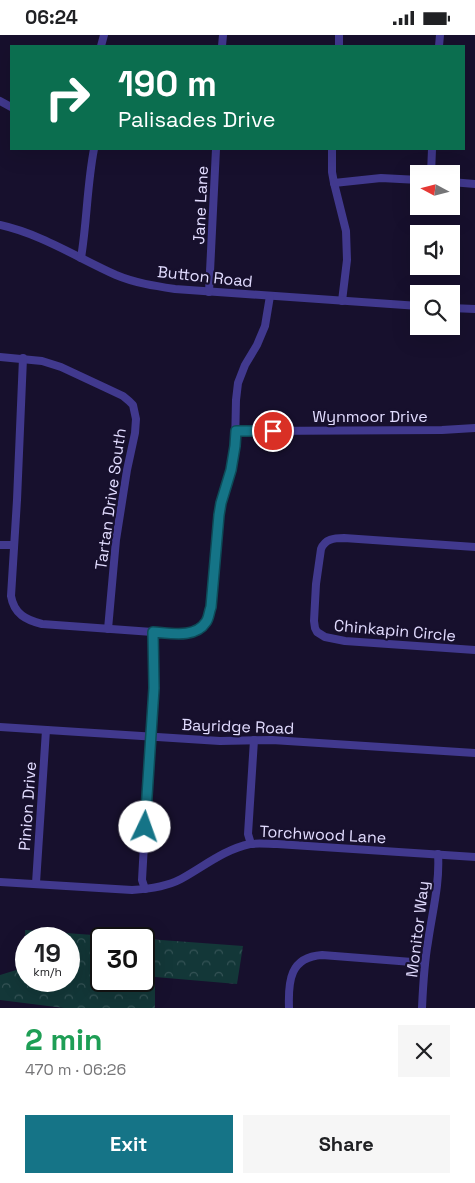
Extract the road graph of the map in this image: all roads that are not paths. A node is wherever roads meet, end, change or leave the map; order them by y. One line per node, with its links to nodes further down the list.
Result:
1 (94, 150): 11 (street)
2 (216, 150): 12 (street, Jane Lane)
3 (332, 150): 7 (street)
4 (432, 150): 5 (street)
5 (431, 165)
6 (410, 180): 7 (street)
7 (334, 183): 14 (street)
8 (460, 183): 9 (street)
9 (475, 184)
10 (0, 225): 11 (street, Button Road)
11 (81, 258): 12 (street, Button Road)
12 (209, 292): 13 (street, Button Road)
13 (270, 296): 14 (street, Button Road); 21 (street)
14 (342, 301): 15 (street, Button Road)
15 (410, 305)
16 (460, 308): 17 (street)
17 (475, 309)
18 (0, 357): 19 (street)
19 (22, 358): 23 (street); 25 (street, Tartan Drive South)
20 (475, 428): 21 (street, Wynmoor Drive)
21 (236, 431): 26 (street)
22 (0, 545): 23 (street)
23 (14, 545): 25 (street)
24 (475, 547): 27 (street, Chinkapin Circle)
25 (108, 629): 26 (street)
26 (153, 632): 30 (street)
27 (475, 650)
28 (0, 727): 29 (street, Bayridge Road)
29 (46, 730): 30 (street, Bayridge Road); 37 (street, Pinion Drive)
30 (150, 737): 31 (street, Bayridge Road); 38 (street)
31 (254, 740): 32 (street, Bayridge Road); 33 (street)
32 (475, 753)
33 (251, 844): 34 (street, Torchwood Lane); 38 (street, Torchwood Lane)
34 (438, 854): 35 (street, Torchwood Lane); 39 (street, Monitor Way)
35 (475, 857)
36 (0, 882): 37 (street, Torchwood Lane)
37 (36, 883): 38 (street, Torchwood Lane)
38 (145, 889)
39 (425, 963): 40 (street); 41 (street, Monitor Way)
40 (289, 1008)
41 (422, 1008)

